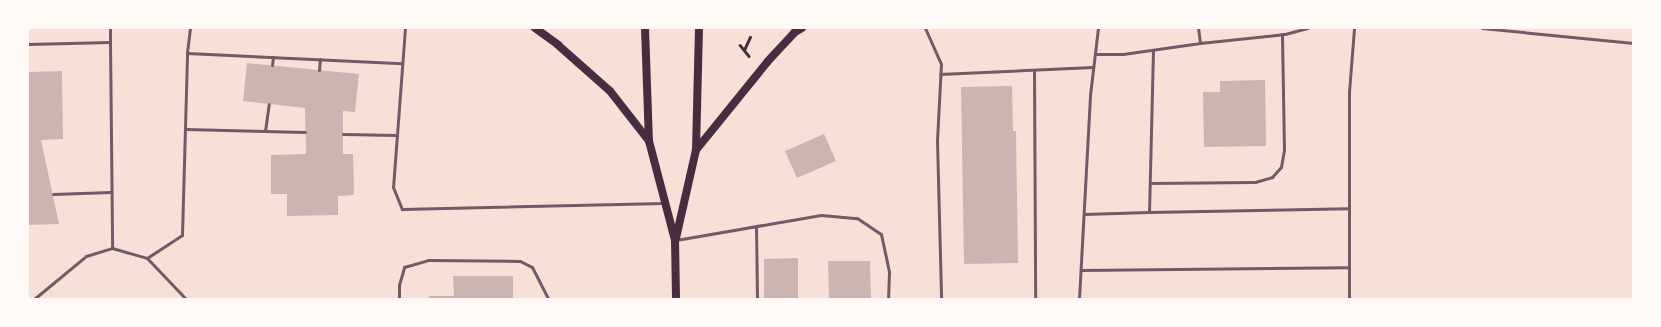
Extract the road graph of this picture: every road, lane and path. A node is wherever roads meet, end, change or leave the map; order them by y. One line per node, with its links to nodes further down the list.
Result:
1 (110, 28): 16 (lane)
2 (190, 28): 23 (lane)
3 (405, 28): 28 (lane)
4 (536, 28): 40 (main road)
5 (645, 28): 40 (main road)
6 (699, 28): 41 (main road)
7 (802, 28): 41 (main road)
8 (925, 28): 33 (lane)
9 (1098, 28): 24 (lane)
10 (1198, 28): 17 (lane)
11 (1308, 28): 14 (lane)
12 (1354, 28): 46 (lane)
13 (1482, 28): 18 (lane)
14 (1282, 34): 17 (lane); 42 (lane)
15 (750, 37): 21 (path)
16 (110, 42): 19 (lane); 43 (lane)
17 (1200, 43): 22 (lane)
18 (1633, 43)
19 (28, 44)
20 (740, 45): 21 (path)
21 (744, 50): 26 (path)
22 (1153, 50): 24 (lane); 42 (lane)
23 (187, 53): 25 (lane); 35 (lane)
24 (1095, 54): 30 (lane)
25 (273, 57): 27 (lane); 29 (lane)
26 (751, 58)
27 (320, 59): 28 (lane); 31 (lane)
28 (402, 62): 39 (lane)
29 (272, 65)
30 (1093, 68): 32 (lane); 48 (lane)
31 (319, 70)
32 (1034, 70): 33 (lane); 63 (lane)
33 (940, 74): 62 (lane)
34 (269, 104): 36 (lane)
35 (185, 129): 36 (lane); 52 (lane)
36 (265, 131): 37 (lane)
37 (305, 132)
38 (343, 134): 39 (lane)
39 (397, 135): 45 (lane)
40 (649, 141): 45 (main road)
41 (696, 150): 50 (main road)
42 (1150, 183): 47 (lane)
43 (112, 192): 44 (lane); 51 (lane)
44 (53, 194)
45 (666, 203): 50 (main road)
46 (1349, 208): 47 (lane); 53 (lane)
47 (1149, 212): 48 (lane)
48 (1084, 214): 54 (lane)
49 (756, 226): 50 (lane); 60 (lane); 61 (lane)
50 (675, 240): 59 (main road)
51 (112, 248): 52 (lane); 55 (lane)
52 (147, 258): 56 (lane)
53 (1349, 266): 54 (lane); 65 (lane)
54 (1081, 270): 64 (lane)
55 (34, 299)
56 (186, 299)
57 (399, 299): 58 (lane)
58 (548, 299)
59 (676, 299)
60 (757, 299)
61 (888, 299)
62 (941, 299)
63 (1035, 299)
64 (1079, 299)
65 (1349, 299)

